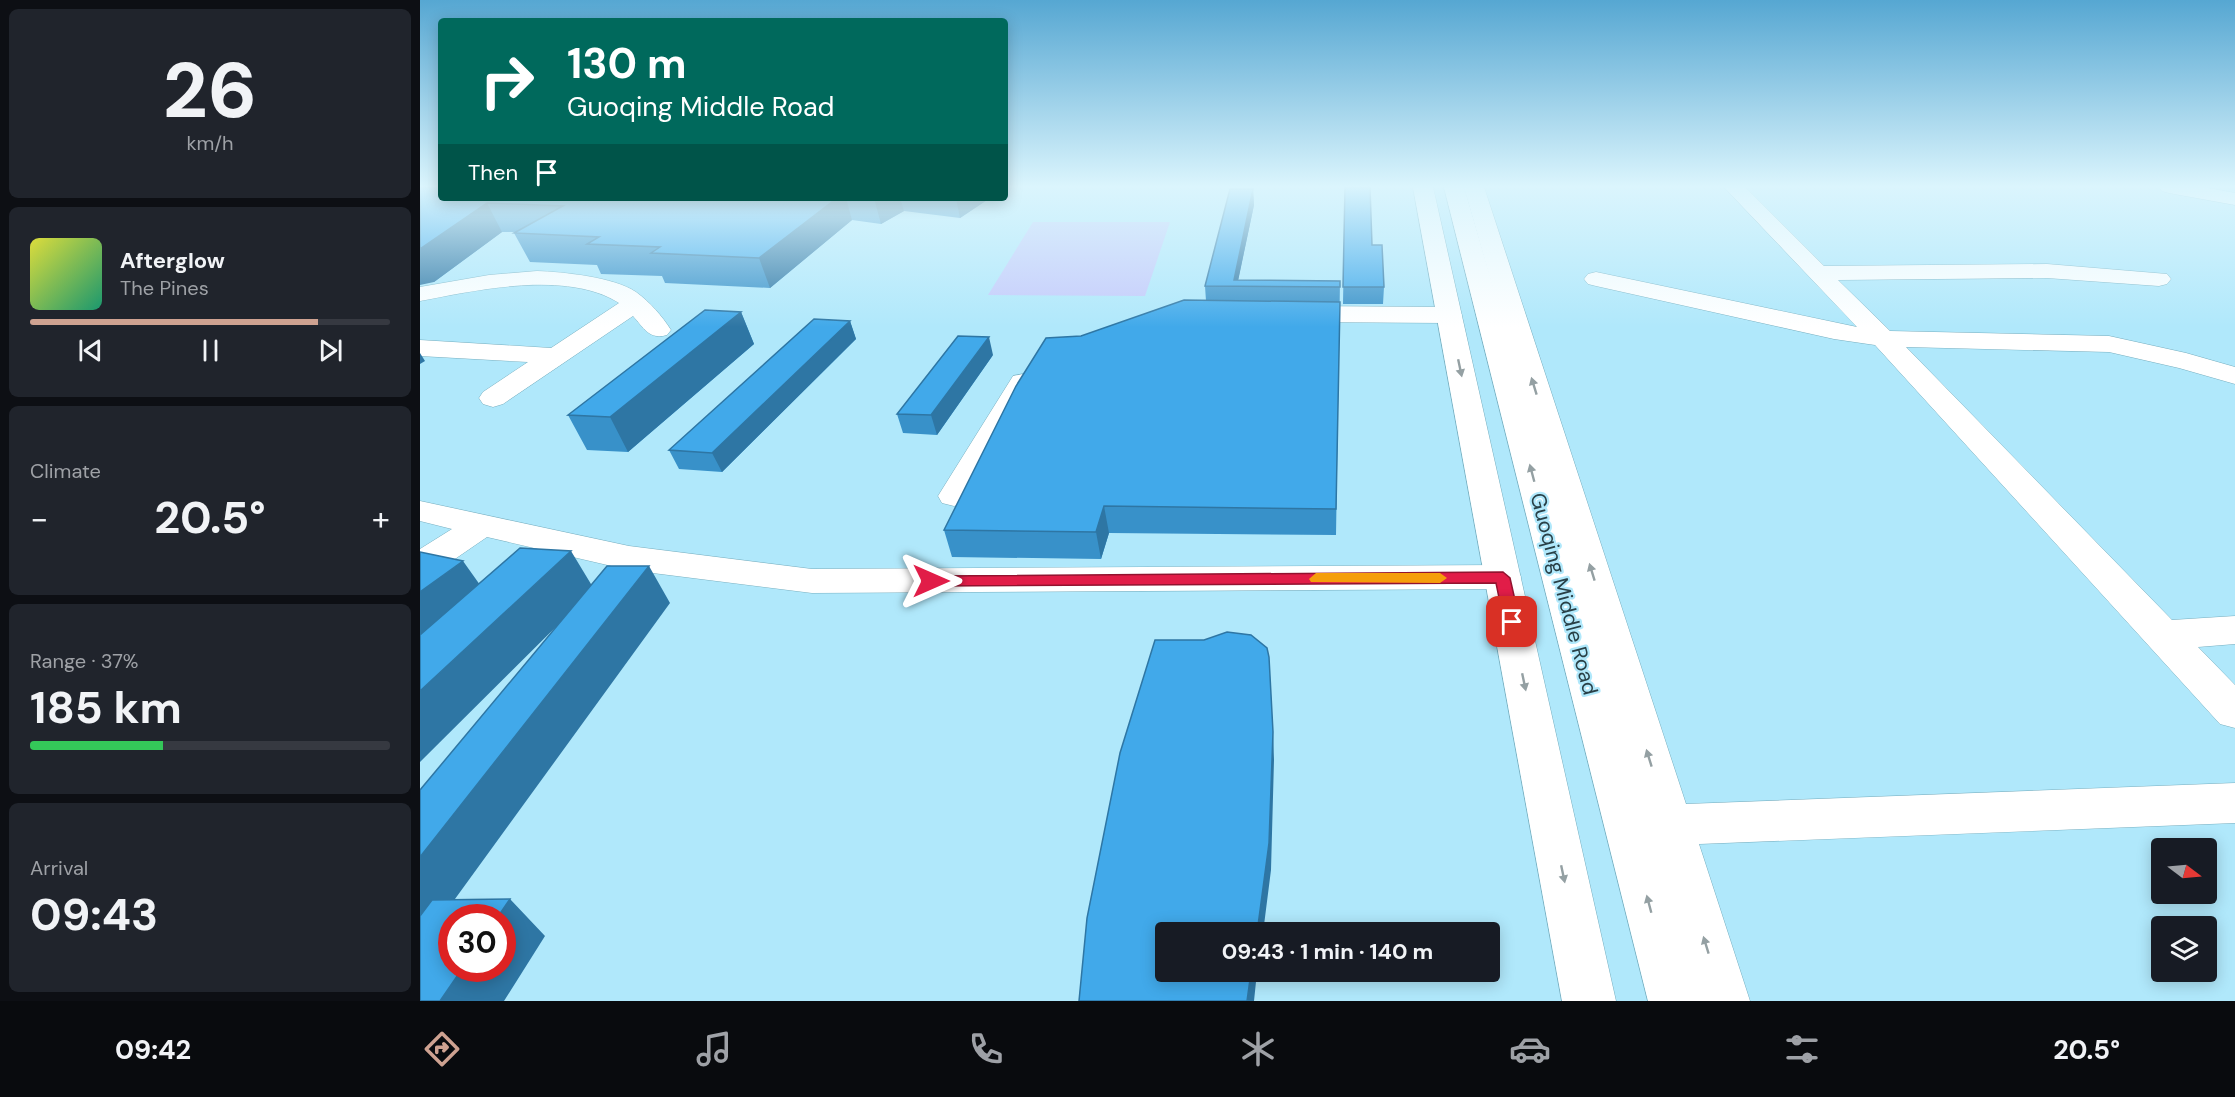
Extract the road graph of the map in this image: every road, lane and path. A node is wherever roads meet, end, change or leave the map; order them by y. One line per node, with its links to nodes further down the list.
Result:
1 (1432, 234): 11 (main road)
2 (1467, 234): 30 (main road, Guoqing Middle Road, one-way to 2)
3 (1488, 234): 28 (main road, one-way to 3)
4 (1780, 234): 5 (main road)
5 (1818, 273): 7 (main road); 13 (main road)
6 (1596, 279): 13 (main road)
7 (2159, 279)
8 (420, 294): 9 (main road)
9 (634, 304): 12 (main road); 15 (main road)
10 (1275, 314): 11 (main road)
11 (1449, 315): 23 (main road, one-way to 23)
12 (658, 330)
13 (1883, 339): 17 (main road); 25 (main road)
14 (420, 348): 15 (main road)
15 (557, 356): 18 (main road)
16 (1034, 363): 19 (main road)
17 (2235, 375)
18 (493, 398)
19 (954, 496)
20 (420, 511): 21 (main road)
21 (480, 526): 22 (main road); 23 (main road)
22 (428, 553)
23 (1503, 578): 29 (main road, one-way to 29)
24 (2235, 630): 25 (main road)
25 (2164, 635): 26 (main road)
26 (2235, 712)
27 (2235, 803): 28 (main road)
28 (1670, 825): 31 (main road, one-way to 28)
29 (1589, 1001)
30 (1675, 1001)
31 (1723, 1001)

